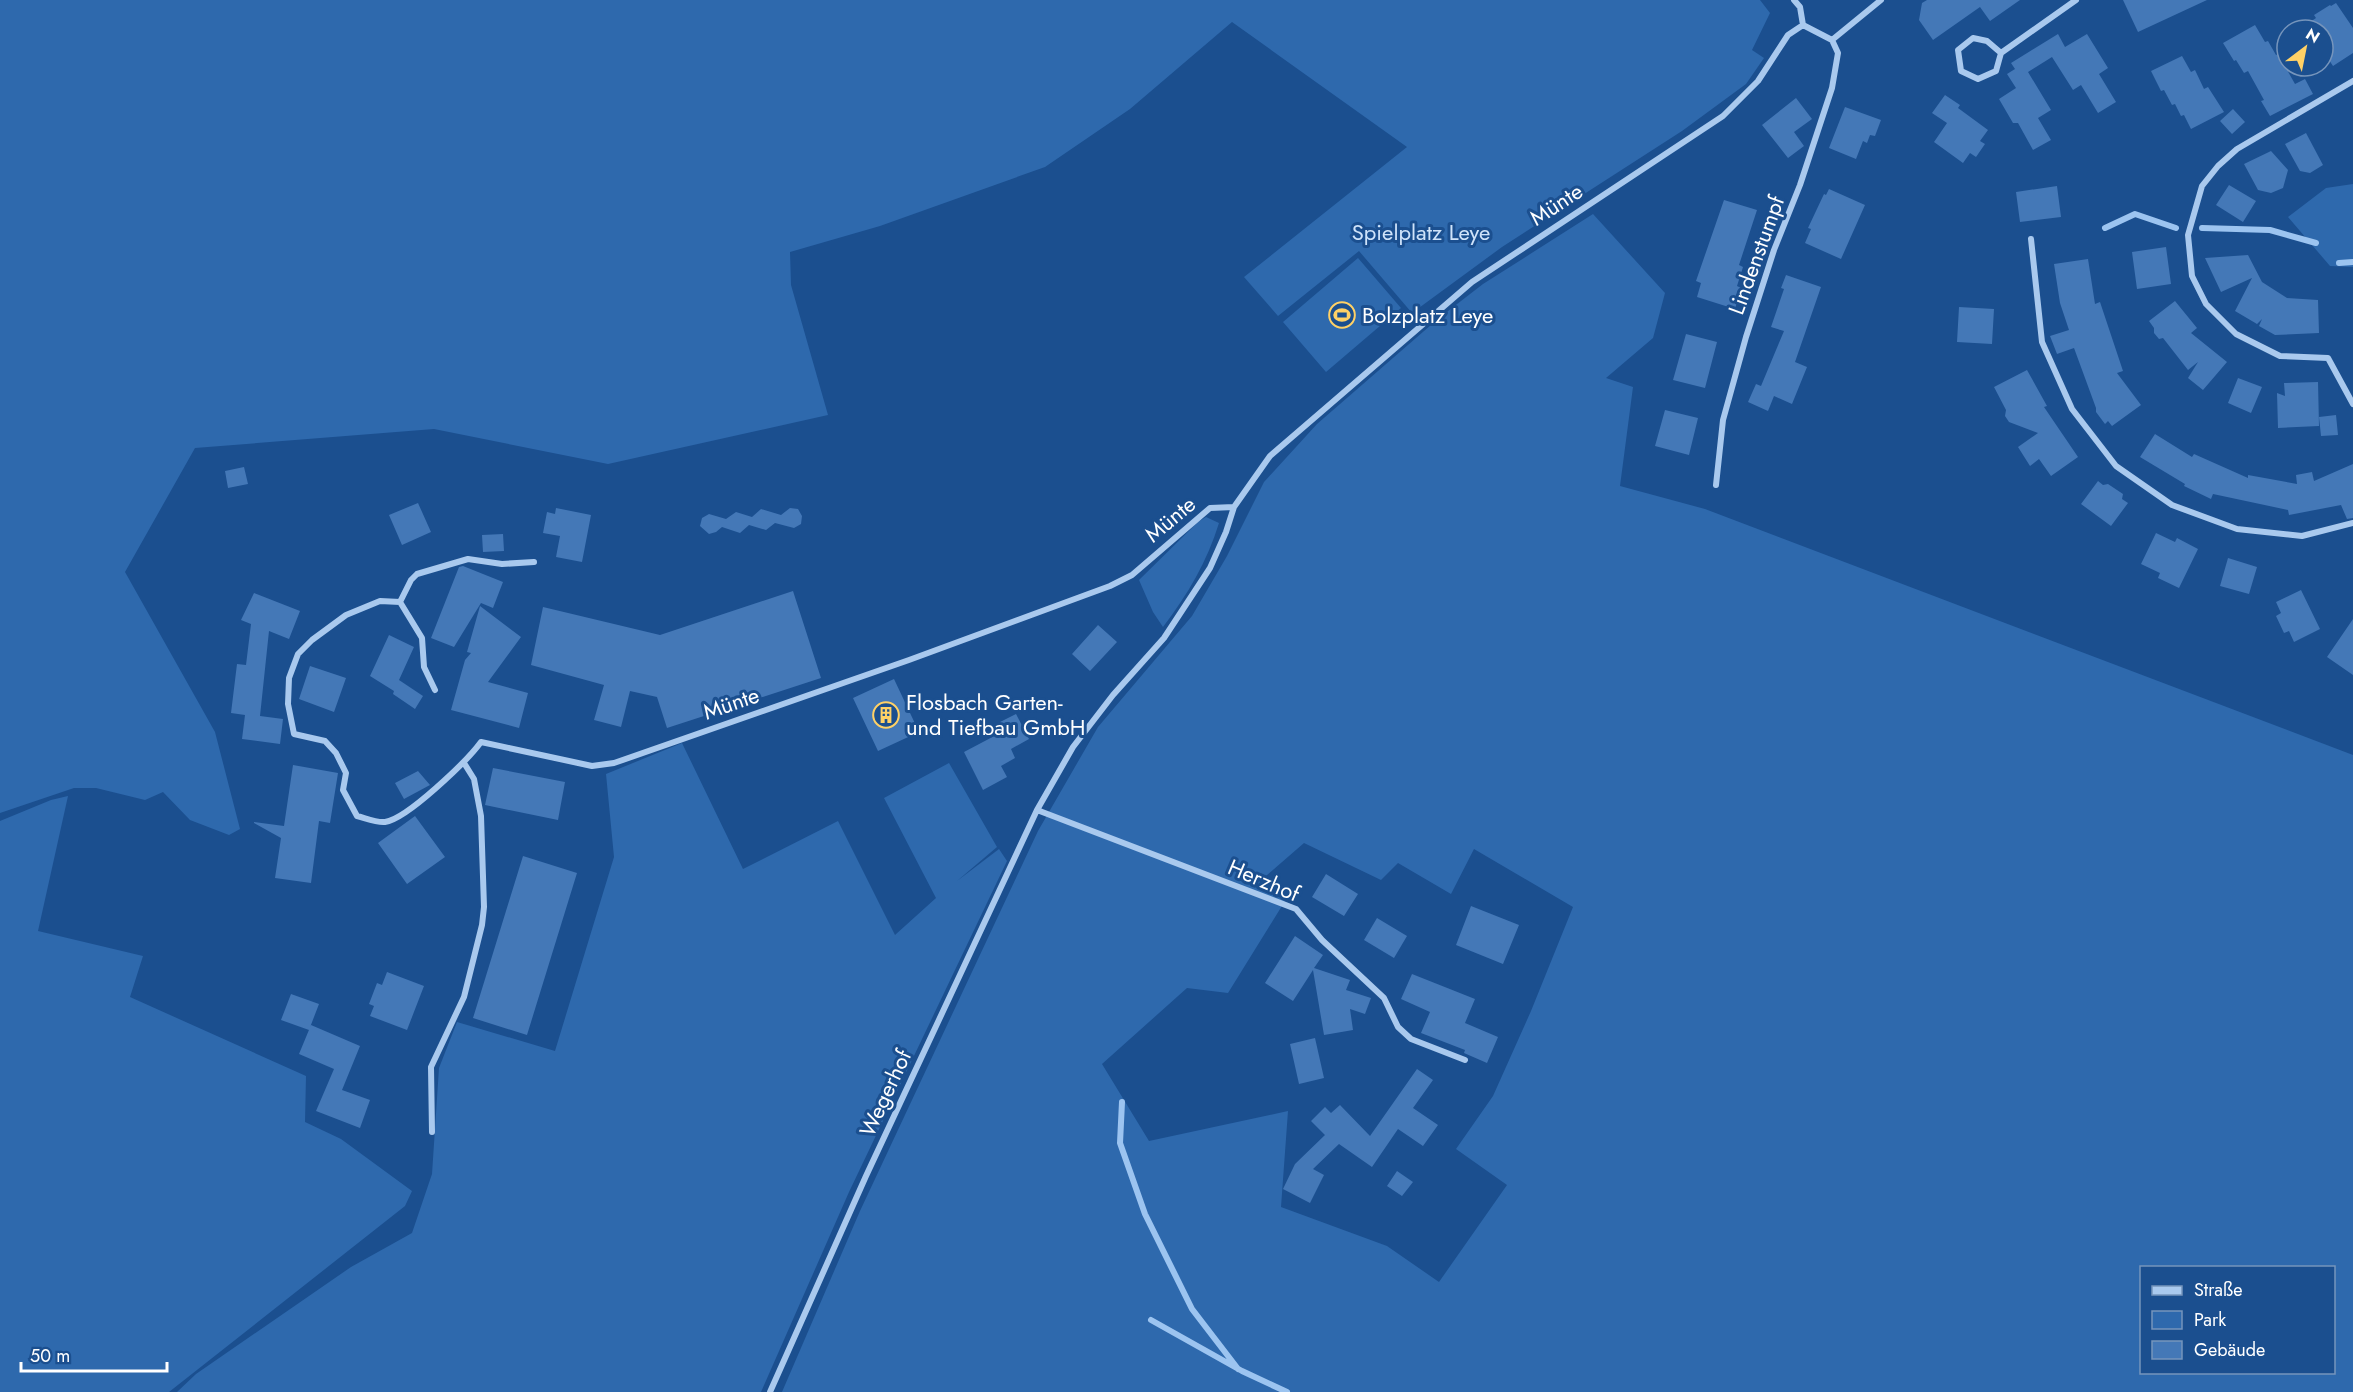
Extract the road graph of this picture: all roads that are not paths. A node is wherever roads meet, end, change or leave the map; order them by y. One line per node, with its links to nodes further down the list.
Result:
1 (1794, 0): 4 (street)
2 (1881, 0): 5 (street)
3 (2076, 0): 6 (street)
4 (1803, 26): 5 (street); 11 (street, Münte)
5 (1832, 40): 10 (street, Lindenstumpf)
6 (2001, 53): 6 (street)
7 (2353, 81): 9 (street)
8 (2031, 239): 12 (street)
9 (2353, 404)
10 (1716, 485)
11 (1234, 507): 16 (street, Münte); 17 (street, Wegerhof)
12 (2353, 523)
13 (534, 562): 14 (street)
14 (400, 602): 15 (street); 16 (street, Münte)
15 (435, 690)
16 (464, 763): 19 (street)
17 (1037, 810): 18 (street, Herzhof); 20 (street, Wegerhof)
18 (1465, 1060)
19 (432, 1132)
20 (770, 1392)

